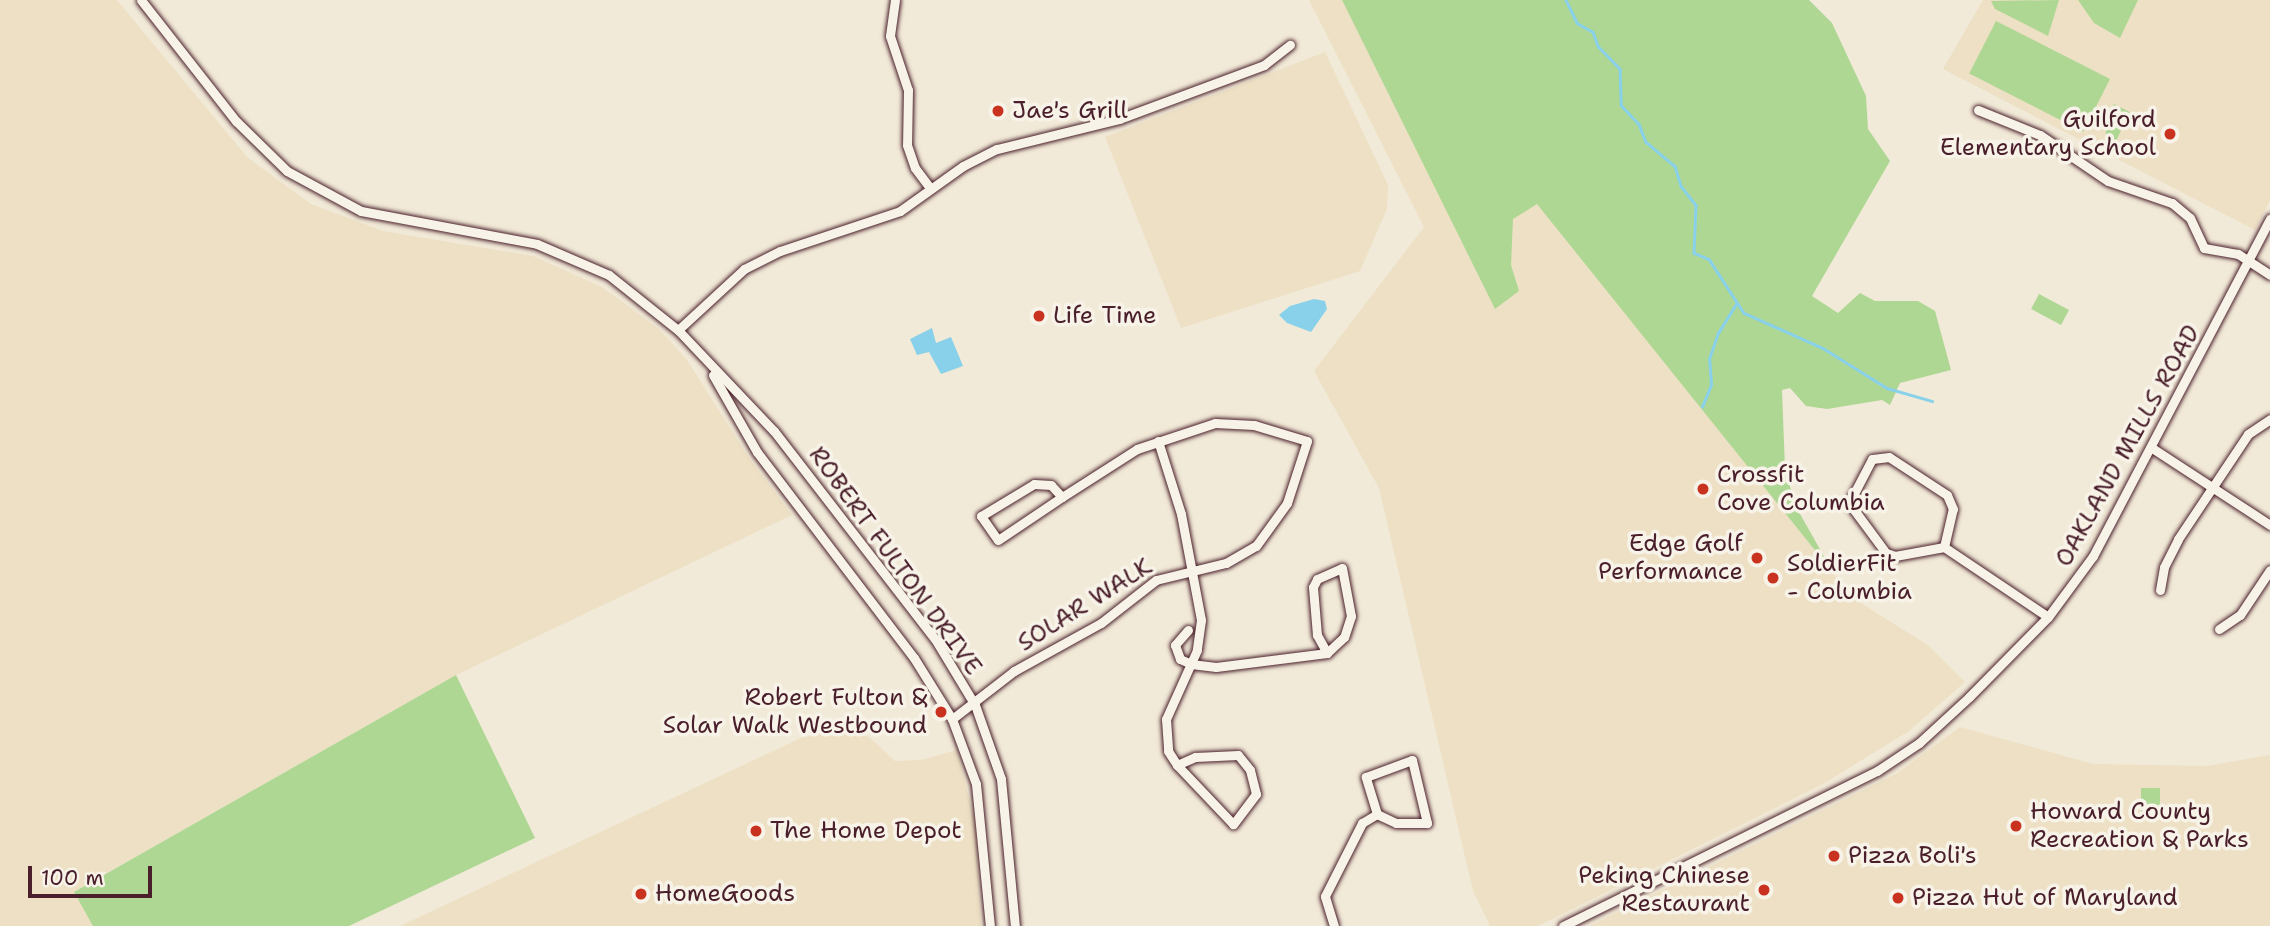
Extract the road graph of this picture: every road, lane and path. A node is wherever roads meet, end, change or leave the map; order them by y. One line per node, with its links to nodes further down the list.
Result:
1 (141, 0): 9 (street, ROBERT FULTON DRIVE)
2 (895, 0): 5 (street)
3 (1290, 45): 5 (street)
4 (1978, 110): 7 (street)
5 (930, 188): 9 (street)
6 (2270, 219): 7 (street, OAKLAND MILLS ROAD)
7 (2249, 261): 8 (street); 13 (street, OAKLAND MILLS ROAD)
8 (2270, 275)
9 (678, 330): 10 (street, ROBERT FULTON DRIVE)
10 (711, 370): 26 (street, ROBERT FULTON DRIVE); 27 (street, ROBERT FULTON DRIVE)
11 (2270, 419): 14 (street)
12 (1158, 441): 15 (street); 18 (street); 18 (street, SOLAR WALK)
13 (2152, 448): 14 (street); 21 (street, OAKLAND MILLS ROAD)
14 (2213, 487): 16 (street); 20 (street)
15 (1062, 497): 15 (street)
16 (2270, 525)
17 (1944, 547): 17 (street); 21 (street)
18 (1193, 569): 25 (street); 26 (street, SOLAR WALK)
19 (2270, 570): 22 (street)
20 (2160, 590)
21 (2048, 617): 33 (street, OAKLAND MILLS ROAD)
22 (2219, 629)
23 (1188, 630): 25 (street)
24 (1327, 653): 24 (street); 25 (street)
25 (1191, 664): 28 (street)
26 (975, 705): 27 (street, SOLAR WALK); 31 (street, ROBERT FULTON DRIVE)
27 (952, 719): 30 (street, ROBERT FULTON DRIVE)
28 (1177, 765): 28 (street)
29 (1377, 814): 29 (street); 32 (street)
30 (990, 926)
31 (1015, 926)
32 (1334, 926)
33 (1563, 926)

